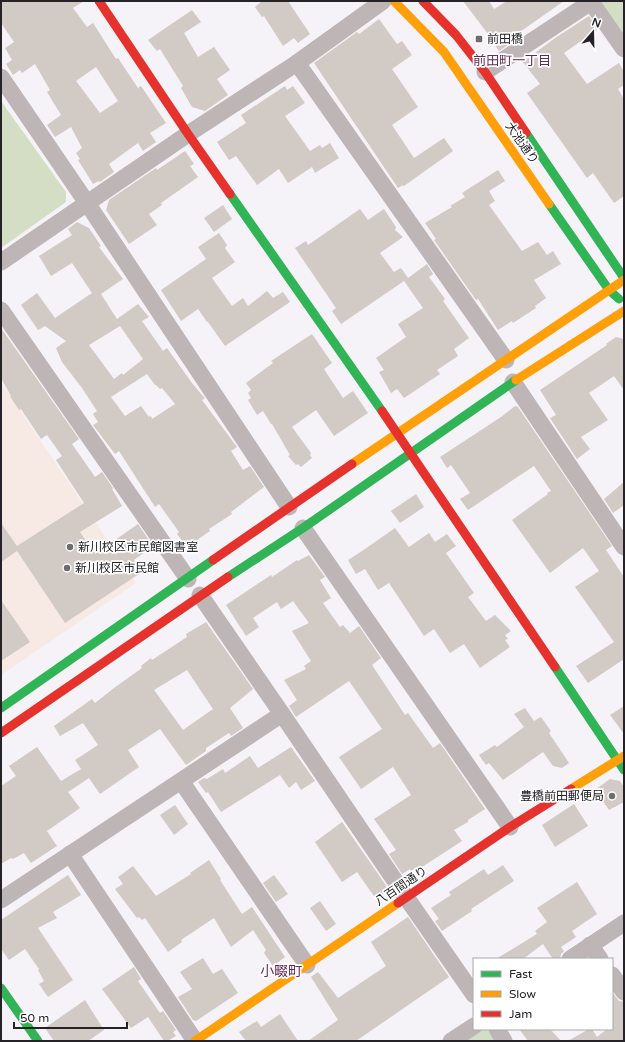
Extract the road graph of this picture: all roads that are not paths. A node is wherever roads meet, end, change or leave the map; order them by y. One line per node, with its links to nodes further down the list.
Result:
1 (99, 1): 10 (street)
2 (383, 1): 7 (street)
3 (394, 1): 14 (street, 大池通り)
4 (422, 1): 8 (street, 大池通り)
5 (591, 2): 6 (street); 8 (street)
6 (624, 49)
7 (298, 63): 10 (street); 18 (street)
8 (485, 72): 13 (street, 大池通り)
9 (1, 77): 11 (street)
10 (188, 134): 11 (street); 20 (street)
11 (87, 203): 12 (street); 22 (street)
12 (1, 262)
13 (624, 279): 14 (street)
14 (609, 290): 15 (street, 大池通り); 18 (street)
15 (624, 304)
16 (1, 310): 25 (street)
17 (624, 311): 19 (street)
18 (506, 360): 20 (street)
19 (513, 382): 21 (street); 24 (street)
20 (397, 434): 21 (street); 22 (street)
21 (411, 452): 23 (street); 30 (street)
22 (289, 508): 25 (street)
23 (303, 528): 26 (street); 33 (street)
24 (624, 547)
25 (188, 579): 27 (street)
26 (200, 595): 28 (street); 29 (street)
27 (1, 708)
28 (282, 714): 32 (street); 35 (street)
29 (1, 733)
30 (621, 759): 31 (street); 33 (street, 八百間通り)
31 (624, 770)
32 (181, 781): 34 (street); 41 (street)
33 (510, 827): 35 (street, 八百間通り)
34 (70, 854): 36 (street); 49 (street)
35 (406, 897): 41 (street, 八百間通り); 45 (street)
36 (1, 900)
37 (624, 923): 38 (street)
38 (590, 945): 39 (street); 40 (street)
39 (571, 958)
40 (599, 958)
41 (307, 965): 49 (street, 八百間通り)
42 (613, 976): 44 (street)
43 (1, 988): 48 (street)
44 (624, 992)
45 (473, 994)
46 (473, 1027): 50 (street)
47 (498, 1030): 51 (street)
48 (38, 1041)
49 (195, 1041)
50 (451, 1041)
51 (504, 1041)

